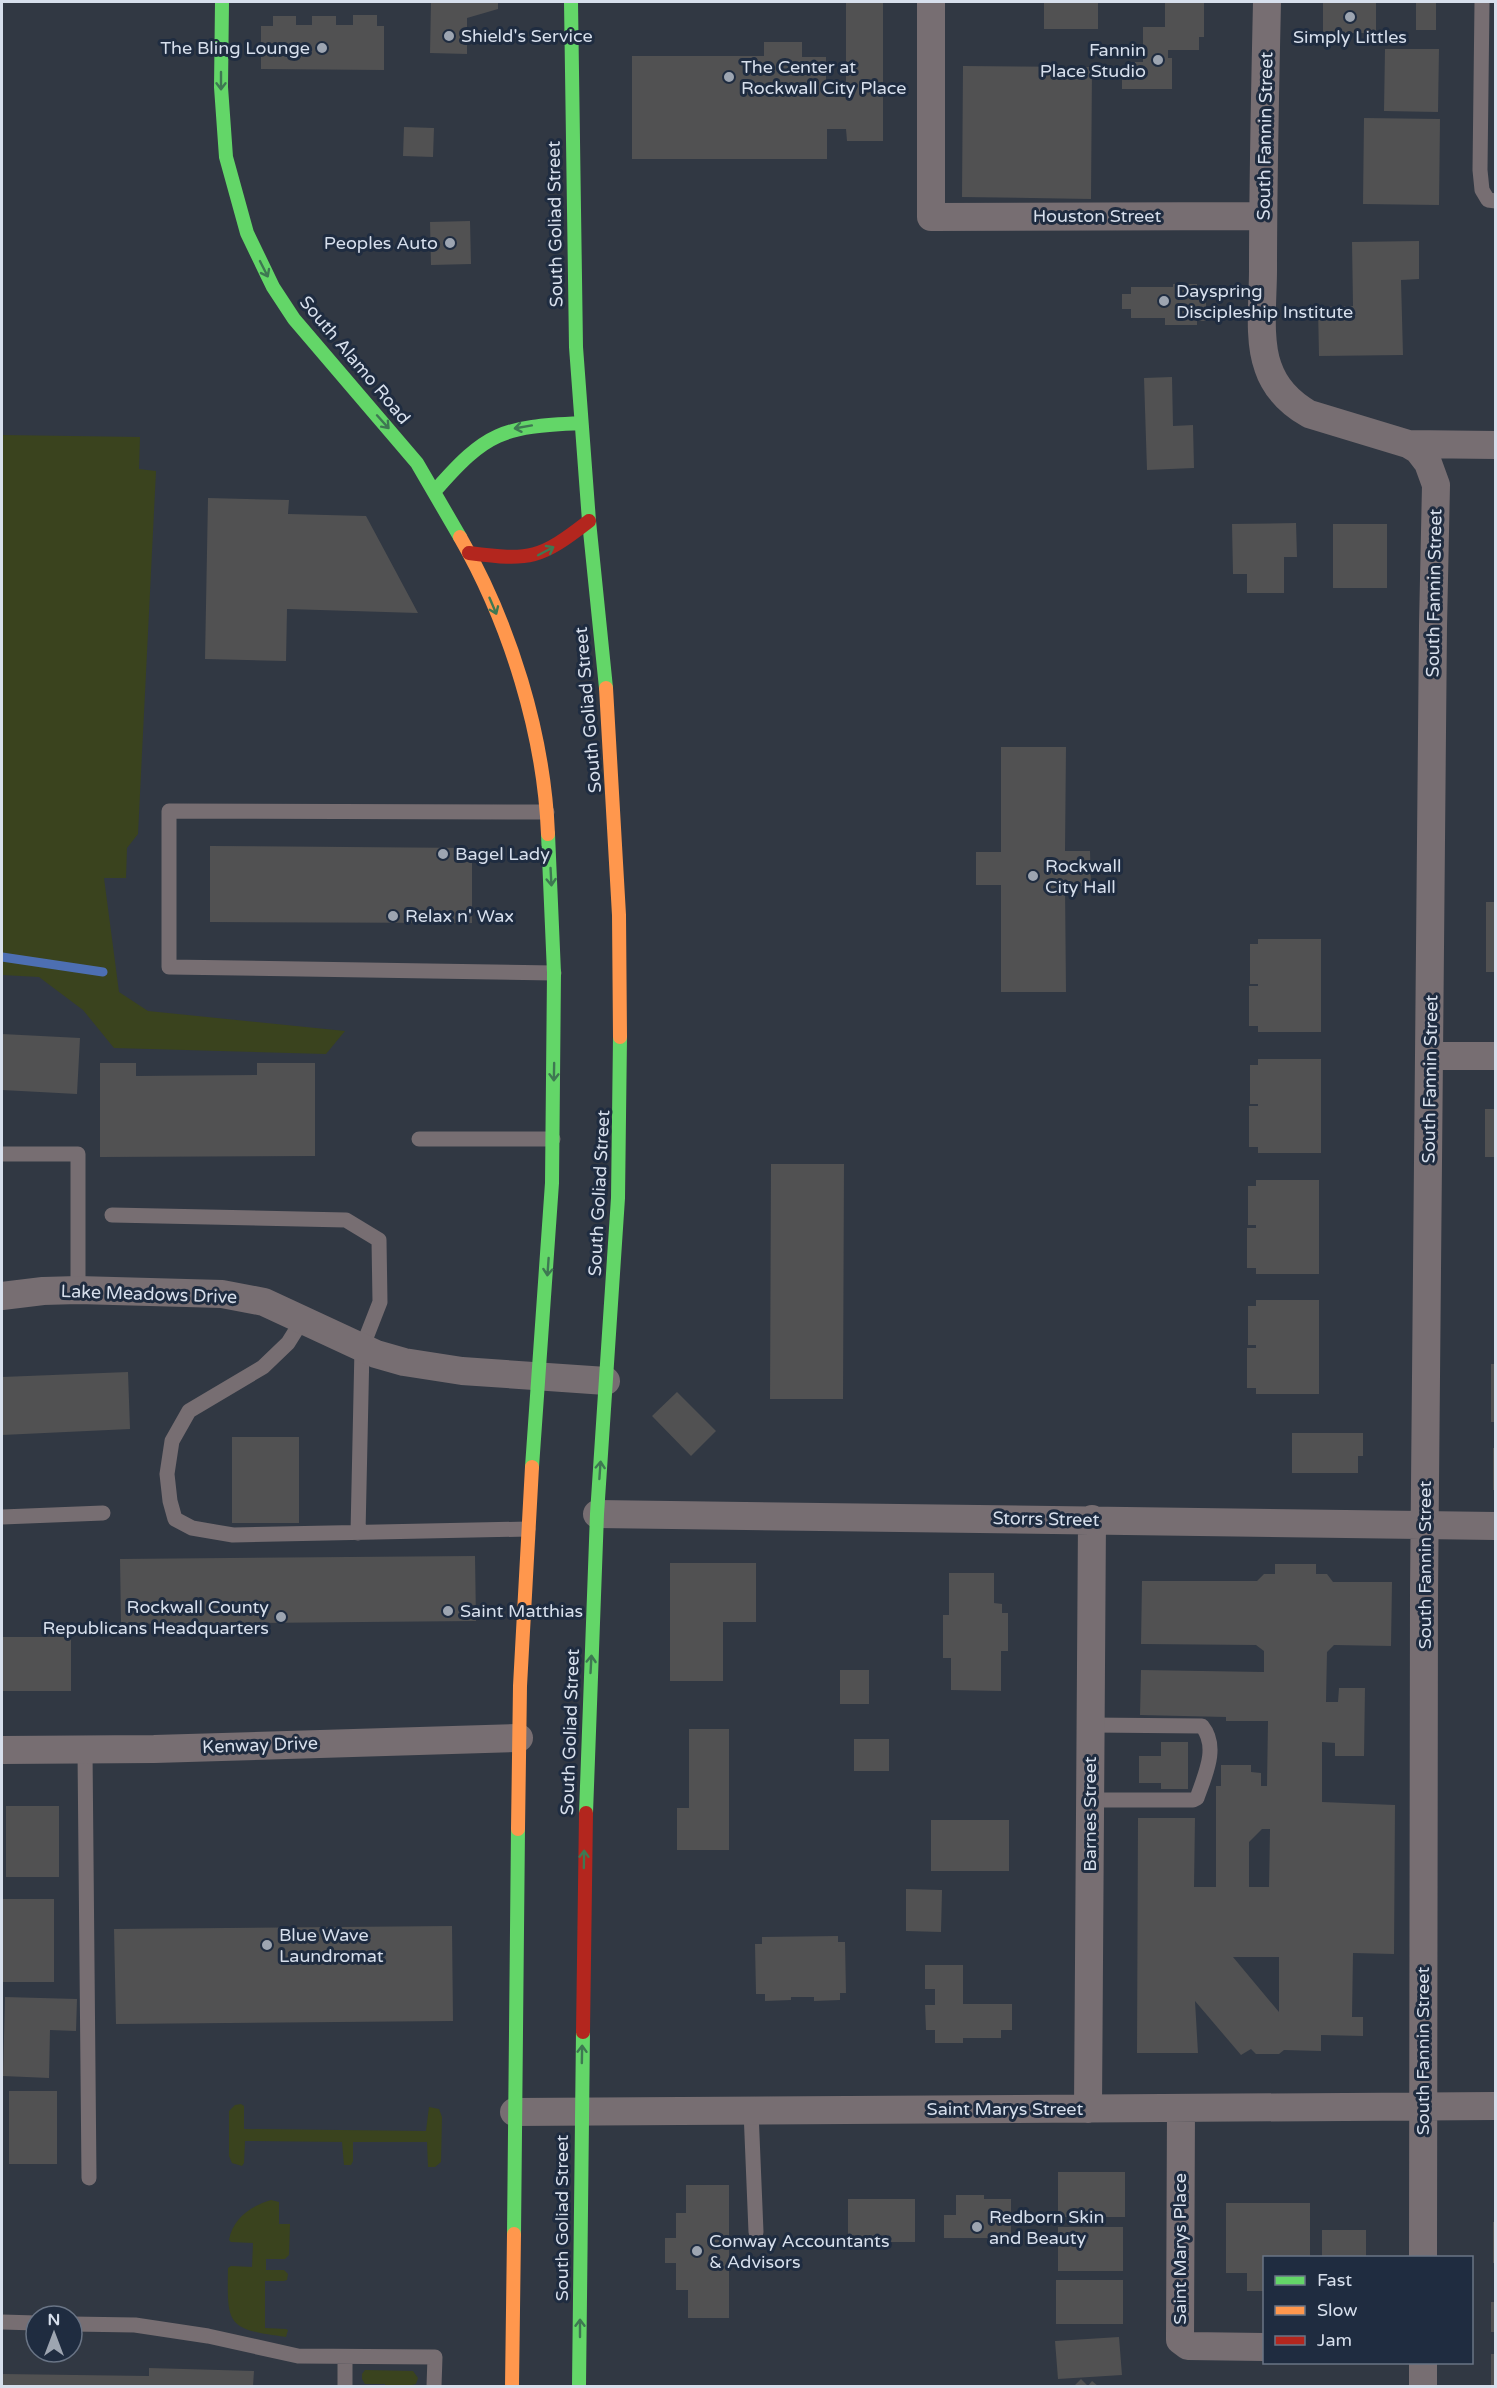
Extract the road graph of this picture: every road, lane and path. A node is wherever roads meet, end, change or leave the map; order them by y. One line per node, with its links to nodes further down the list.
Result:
1 (222, 2): 11 (main road, South Alamo Road, one-way to 11)
2 (571, 2): 8 (main road, South Goliad Street)
3 (931, 2): 7 (street, Houston Street)
4 (1267, 2): 7 (street, South Fannin Street)
5 (1482, 2): 6 (lane)
6 (1496, 201)
7 (1263, 216): 9 (street, South Fannin Street)
8 (581, 423): 11 (main road, one-way to 11); 12 (main road, South Goliad Street)
9 (1408, 444): 10 (street); 16 (street, South Fannin Street)
10 (1496, 445)
11 (434, 492): 13 (main road, South Alamo Road)
12 (589, 521): 13 (main road, one-way to 12); 27 (main road, South Goliad Street)
13 (469, 553): 14 (main road, one-way to 14)
14 (547, 812): 15 (main road, one-way to 15); 15 (lane)
15 (554, 973): 19 (main road, one-way to 19)
16 (1430, 1056): 17 (street); 32 (street, South Fannin Street)
17 (1496, 1056)
18 (419, 1139): 19 (lane)
19 (553, 1139): 26 (main road, one-way to 26)
20 (2, 1154): 23 (lane)
21 (112, 1215): 25 (lane)
22 (3, 1289): 23 (street, Lake Meadows Drive)
23 (78, 1290): 24 (street, Lake Meadows Drive)
24 (303, 1319): 25 (street, Lake Meadows Drive); 35 (lane)
25 (363, 1348): 26 (street, Lake Meadows Drive); 35 (lane)
26 (539, 1376): 27 (street, Lake Meadows Drive); 34 (main road)
27 (606, 1381): 29 (main road, South Goliad Street, one-way to 27)
28 (103, 1513): 30 (lane)
29 (597, 1514): 31 (street, Storrs Street); 47 (main road, South Goliad Street, one-way to 29)
30 (2, 1517)
31 (1092, 1519): 32 (street, Storrs Street); 36 (street, Barnes Street)
32 (1425, 1525): 33 (street, Storrs Street); 41 (street, South Fannin Street)
33 (1496, 1526)
34 (528, 1529): 35 (lane); 37 (main road)
35 (358, 1533)
36 (1091, 1725): 40 (street, Barnes Street); 40 (lane)
37 (519, 1738): 39 (street, Kenway Drive); 46 (main road)
38 (2, 1750): 39 (street, Kenway Drive)
39 (85, 1750): 48 (lane)
40 (1090, 1800): 44 (street, Barnes Street)
41 (1423, 2106): 42 (street, Saint Marys Street); 43 (street, Saint Marys Street); 50 (street, South Fannin Street)
42 (1496, 2106)
43 (1180, 2108): 44 (street, Saint Marys Street); 54 (street, Saint Marys Place)
44 (1088, 2109): 45 (street, Saint Marys Street)
45 (751, 2111): 47 (street, Saint Marys Street); 49 (lane)
46 (514, 2112): 47 (street, Saint Marys Street); 59 (main road)
47 (581, 2113): 60 (main road, South Goliad Street, one-way to 47)
48 (89, 2178)
49 (756, 2232)
50 (1423, 2256)
51 (2, 2322): 52 (lane)
52 (24, 2323)
53 (84, 2324): 55 (lane)
54 (1263, 2347)
55 (345, 2357): 57 (lane); 58 (lane)
56 (1423, 2364): 61 (street)
57 (345, 2386)
58 (434, 2386)
59 (512, 2386)
60 (579, 2386)
61 (1423, 2386)

